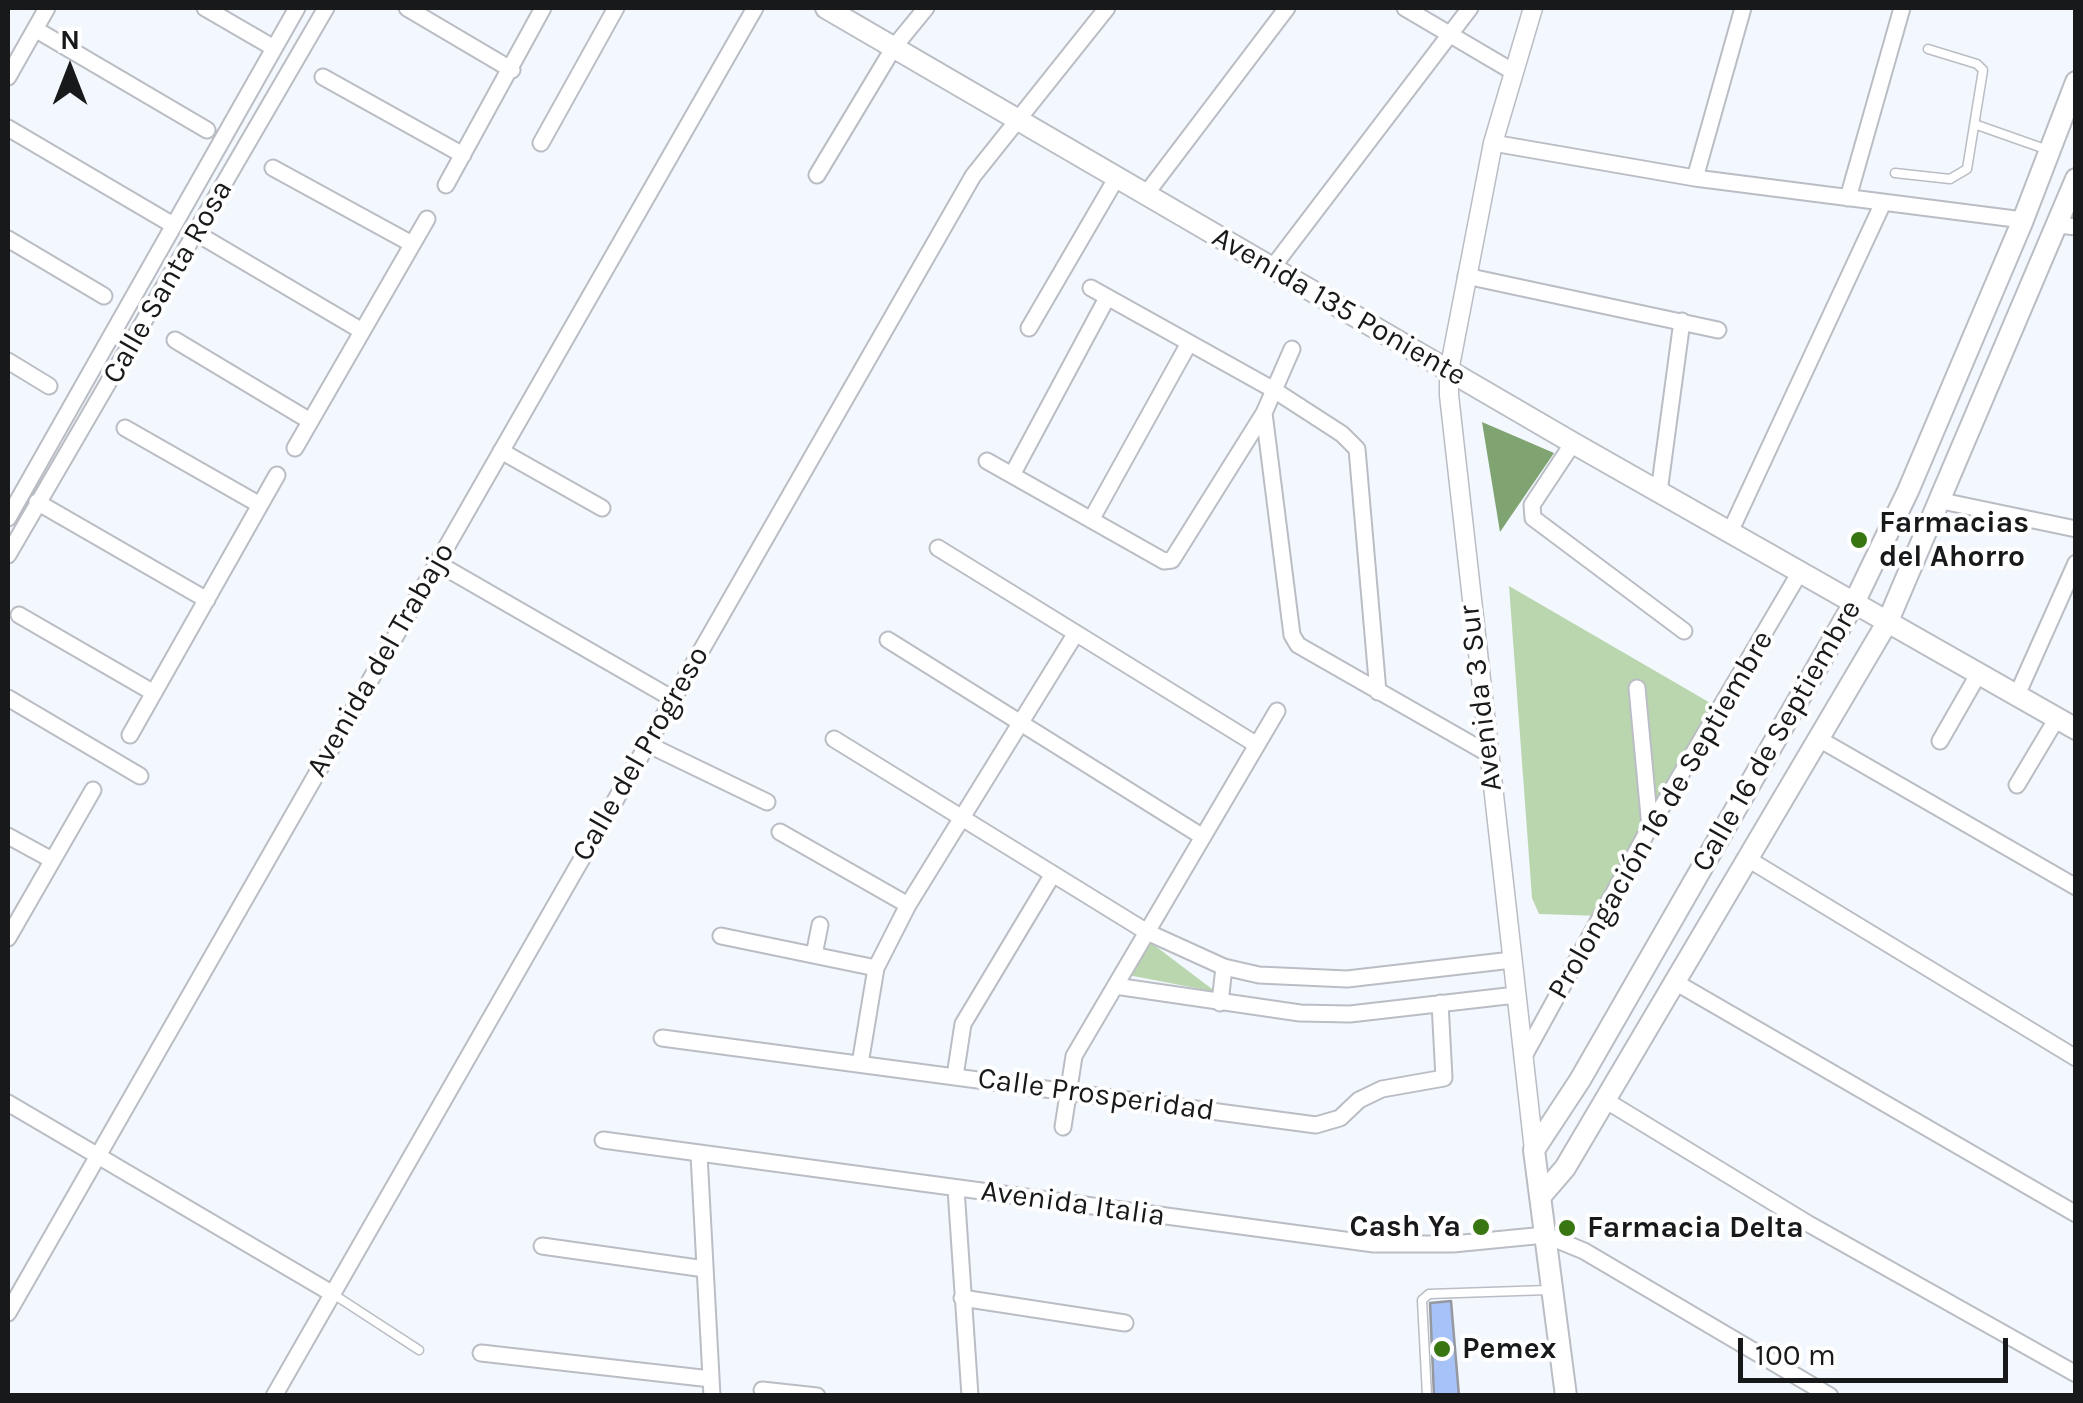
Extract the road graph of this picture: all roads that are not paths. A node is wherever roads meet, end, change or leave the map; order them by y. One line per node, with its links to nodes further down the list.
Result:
1 (47, 8): 18 (street)
2 (205, 8): 21 (street)
3 (297, 8): 21 (street, Calle Santa Rosa)
4 (326, 8): 50 (street, Calle Santa Rosa)
5 (407, 8): 23 (street)
6 (543, 8): 23 (street)
7 (616, 8): 33 (street)
8 (755, 8): 76 (street, Avenida del Trabajo)
9 (826, 8): 20 (main road, Avenida 135 Poniente)
10 (926, 8): 20 (street)
11 (1107, 8): 28 (street, Calle del Progreso)
12 (1288, 8): 43 (street)
13 (1405, 8): 19 (street)
14 (1470, 8): 19 (street)
15 (1533, 8): 24 (street, Avenida 3 Sur)
16 (1743, 8): 40 (street)
17 (1902, 8): 44 (street)
18 (35, 30): 25 (street); 31 (street)
19 (1447, 33): 24 (street); 54 (street)
20 (894, 47): 28 (main road, Avenida 135 Poniente); 38 (street)
21 (274, 48): 48 (street, Calle Santa Rosa)
22 (1928, 49): 29 (lane)
23 (512, 70): 35 (street)
24 (1512, 71): 32 (street, Avenida 3 Sur)
25 (8, 77)
26 (324, 77): 35 (street)
27 (2076, 82): 34 (main road, Calle 16 de Septiembre)
28 (1016, 118): 39 (main road, Avenida 135 Poniente); 108 (street, Calle del Progreso)
29 (1977, 125): 34 (lane); 37 (lane)
30 (8, 128): 48 (street)
31 (207, 130)
32 (1492, 142): 40 (street); 55 (street, Avenida 3 Sur)
33 (541, 144)
34 (2049, 151): 47 (main road, Calle 16 de Septiembre)
35 (463, 156): 42 (street)
36 (272, 168): 52 (street)
37 (1896, 173)
38 (818, 175)
39 (1117, 177): 43 (main road, Avenida 135 Poniente); 61 (street)
40 (1695, 178): 44 (street)
41 (2076, 179): 49 (main road, Calle 16 de Septiembre)
42 (446, 185)
43 (1146, 194): 54 (main road, Avenida 135 Poniente)
44 (1848, 198): 45 (street)
45 (1883, 203): 47 (street); 89 (street)
46 (427, 219): 52 (street)
47 (2023, 220): 96 (main road, Calle 16 de Septiembre)
48 (174, 225): 53 (street, Calle Santa Rosa)
49 (2067, 226): 82 (main road, Calle 16 de Septiembre)
50 (196, 233): 56 (street, Calle Santa Rosa); 63 (street)
51 (8, 239): 58 (street)
52 (412, 244): 63 (street)
53 (150, 266): 56 (street); 81 (street, Calle Santa Rosa)
54 (1272, 268): 68 (main road, Avenida 135 Poniente)
55 (1466, 276): 60 (street); 68 (street, Avenida 3 Sur)
56 (170, 278): 83 (street, Calle Santa Rosa)
57 (1090, 288): 59 (street)
58 (104, 296)
59 (1107, 298): 65 (street); 79 (street)
60 (1682, 321): 62 (street); 80 (street)
61 (1029, 328)
62 (1718, 330)
63 (362, 331): 72 (street)
64 (174, 340): 72 (street)
65 (1188, 345): 70 (street); 87 (street)
66 (1292, 349): 70 (street)
67 (8, 362): 69 (street)
68 (1449, 371): 74 (main road, Avenida 135 Poniente); 118 (street, Avenida 3 Sur)
69 (49, 386)
70 (1274, 390): 71 (street); 104 (street)
71 (1264, 413): 87 (street); 104 (street)
72 (310, 422): 75 (street)
73 (125, 428): 84 (street)
74 (1573, 443): 80 (main road, Avenida 135 Poniente); 99 (street)
75 (295, 448)
76 (501, 451): 85 (street); 92 (street, Avenida del Trabajo)
77 (988, 461): 79 (street)
78 (277, 475): 84 (street)
79 (1012, 475): 87 (street)
80 (1659, 492): 89 (main road, Avenida 135 Poniente)
81 (13, 494): 86 (street, Calle Santa Rosa)
82 (1942, 501): 88 (street); 98 (main road, Calle 16 de Septiembre)
83 (37, 502): 91 (street, Calle Santa Rosa); 95 (street)
84 (260, 505): 95 (street)
85 (602, 508)
86 (8, 518)
87 (1090, 520)
88 (2076, 529)
89 (1730, 532): 94 (main road, Avenida 135 Poniente)
90 (938, 548): 100 (street)
91 (8, 554)
92 (436, 563): 108 (street); 157 (street, Avenida del Trabajo)
93 (2076, 563): 106 (street)
94 (1800, 572): 96 (main road, Avenida 135 Poniente); 124 (street, Prolongación 16 de Septiembre)
95 (207, 600): 105 (street)
96 (1854, 602): 98 (main road, Avenida 135 Poniente); 156 (main road, Calle 16 de Septiembre)
97 (19, 615): 105 (street)
98 (1888, 622): 102 (main road, Avenida 135 Poniente); 114 (main road, Calle 16 de Septiembre)
99 (1684, 631)
100 (1076, 633): 110 (street); 117 (street)
101 (888, 640): 110 (street)
102 (1978, 673): 106 (main road, Avenida 135 Poniente); 115 (street)
103 (1637, 688): 124 (street)
104 (1378, 692): 118 (street)
105 (154, 693): 112 (street)
106 (2017, 695): 111 (main road, Avenida 135 Poniente)
107 (8, 698): 119 (street)
108 (673, 698): 116 (street, Calle del Progreso)
109 (1277, 710): 117 (street)
110 (1018, 722): 123 (street); 127 (street)
111 (2066, 724): 120 (street)
112 (130, 734)
113 (834, 739): 123 (street)
114 (1819, 739): 128 (main road, Calle 16 de Septiembre); 131 (street)
115 (1940, 741)
116 (647, 744): 122 (street); 166 (street, Calle del Progreso)
117 (1257, 745): 127 (street)
118 (1488, 753): 138 (street, Avenida 3 Sur)
119 (140, 776)
120 (2017, 786)
121 (93, 790): 129 (street)
122 (767, 802)
123 (960, 817): 130 (street); 132 (street)
124 (1650, 827): 147 (street, Prolongación 16 de Septiembre)
125 (780, 832): 132 (street)
126 (8, 836): 129 (street)
127 (1203, 836): 134 (street)
128 (1748, 859): 141 (main road, Calle 16 de Septiembre); 148 (street)
129 (52, 860): 135 (street)
130 (1053, 874): 134 (street); 150 (street)
131 (2076, 887)
132 (908, 905): 140 (street)
133 (820, 926): 137 (street)
134 (1146, 932): 139 (street); 142 (street)
135 (8, 936)
136 (721, 936): 137 (street)
137 (814, 955): 140 (street)
138 (1512, 960): 139 (street); 143 (street, Avenida 3 Sur)
139 (1224, 967): 144 (street)
140 (876, 968): 149 (street)
141 (1675, 982): 152 (main road, Calle 16 de Septiembre); 161 (street)
142 (1115, 986): 144 (street); 151 (street)
143 (1516, 996): 145 (street); 147 (street, Avenida 3 Sur)
144 (1220, 1003): 145 (street)
145 (1440, 1003): 151 (street, Calle Prosperidad)
146 (662, 1038): 149 (street, Calle Prosperidad)
147 (1523, 1058): 156 (street, Avenida 3 Sur)
148 (2076, 1058)
149 (860, 1064): 150 (street, Calle Prosperidad)
150 (955, 1076): 151 (street, Calle Prosperidad)
151 (1066, 1089): 154 (street)
152 (1605, 1100): 160 (main road, Calle 16 de Septiembre); 172 (street)
153 (8, 1103): 157 (street)
154 (1063, 1128)
155 (603, 1140): 158 (street, Avenida Italia)
156 (1534, 1150): 160 (main road, Avenida 3 Sur)
157 (96, 1155): 166 (street); 168 (street, Avenida del Trabajo)
158 (699, 1155): 159 (street, Avenida Italia); 164 (street)
159 (956, 1189): 162 (street, Avenida Italia); 167 (street)
160 (1540, 1198): 162 (main road, Avenida 3 Sur)
161 (2076, 1214)
162 (1545, 1234): 165 (main road, Avenida 3 Sur); 180 (street)
163 (542, 1246): 164 (street)
164 (705, 1269): 173 (street)
165 (1552, 1290): 178 (lane); 179 (main road, Avenida 3 Sur)
166 (332, 1294): 170 (lane); 175 (street, Calle del Progreso)
167 (962, 1298): 169 (street); 177 (street)
168 (8, 1313)
169 (1125, 1323)
170 (419, 1350)
171 (481, 1353): 173 (street)
172 (2076, 1374)
173 (711, 1388)
174 (762, 1390): 176 (street)
175 (274, 1396)
176 (817, 1396)
177 (970, 1396)
178 (1427, 1396)
179 (1566, 1396)
180 (1830, 1396)

